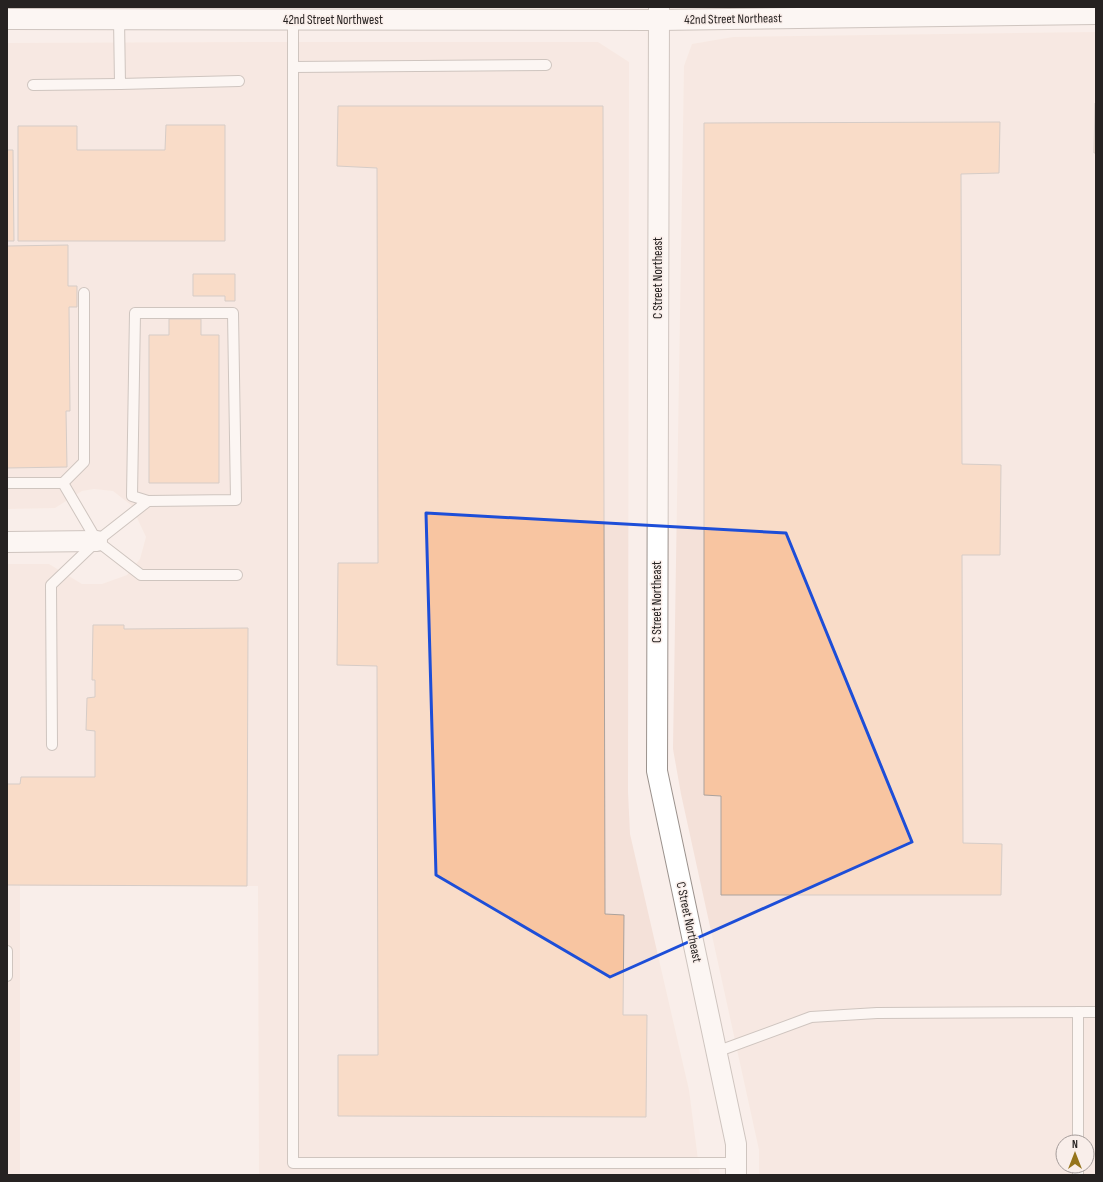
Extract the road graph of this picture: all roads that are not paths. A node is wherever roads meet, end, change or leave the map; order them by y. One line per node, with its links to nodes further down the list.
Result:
1 (76, 13): 6 (street, 42nd Street Northwest); 7 (street, 42nd Street Northwest)
2 (220, 13): 7 (street, 42nd Street Northwest); 8 (street, 42nd Street Northwest)
3 (321, 13): 4 (street, 42nd Street Northwest); 8 (street, 42nd Street Northwest)
4 (659, 13): 5 (street, 42nd Street Northeast); 26 (street, C Street Northeast)
5 (1096, 14)
6 (7, 19)
7 (119, 19): 12 (lane)
8 (293, 20): 10 (lane)
9 (546, 65): 10 (lane)
10 (293, 67): 28 (lane)
11 (239, 81): 12 (lane)
12 (120, 84): 13 (lane)
13 (33, 85)
14 (84, 293): 16 (lane)
15 (7, 483): 16 (lane)
16 (64, 483): 18 (lane)
17 (148, 501): 17 (lane); 18 (lane)
18 (97, 541): 19 (street); 20 (lane); 21 (lane)
19 (7, 542)
20 (237, 575)
21 (52, 745)
22 (7, 951): 23 (lane)
23 (7, 976)
24 (1078, 1012): 25 (lane); 26 (lane); 27 (lane)
25 (1096, 1012)
26 (716, 1052): 28 (street, C Street Northeast)
27 (1078, 1134)
28 (736, 1169)

